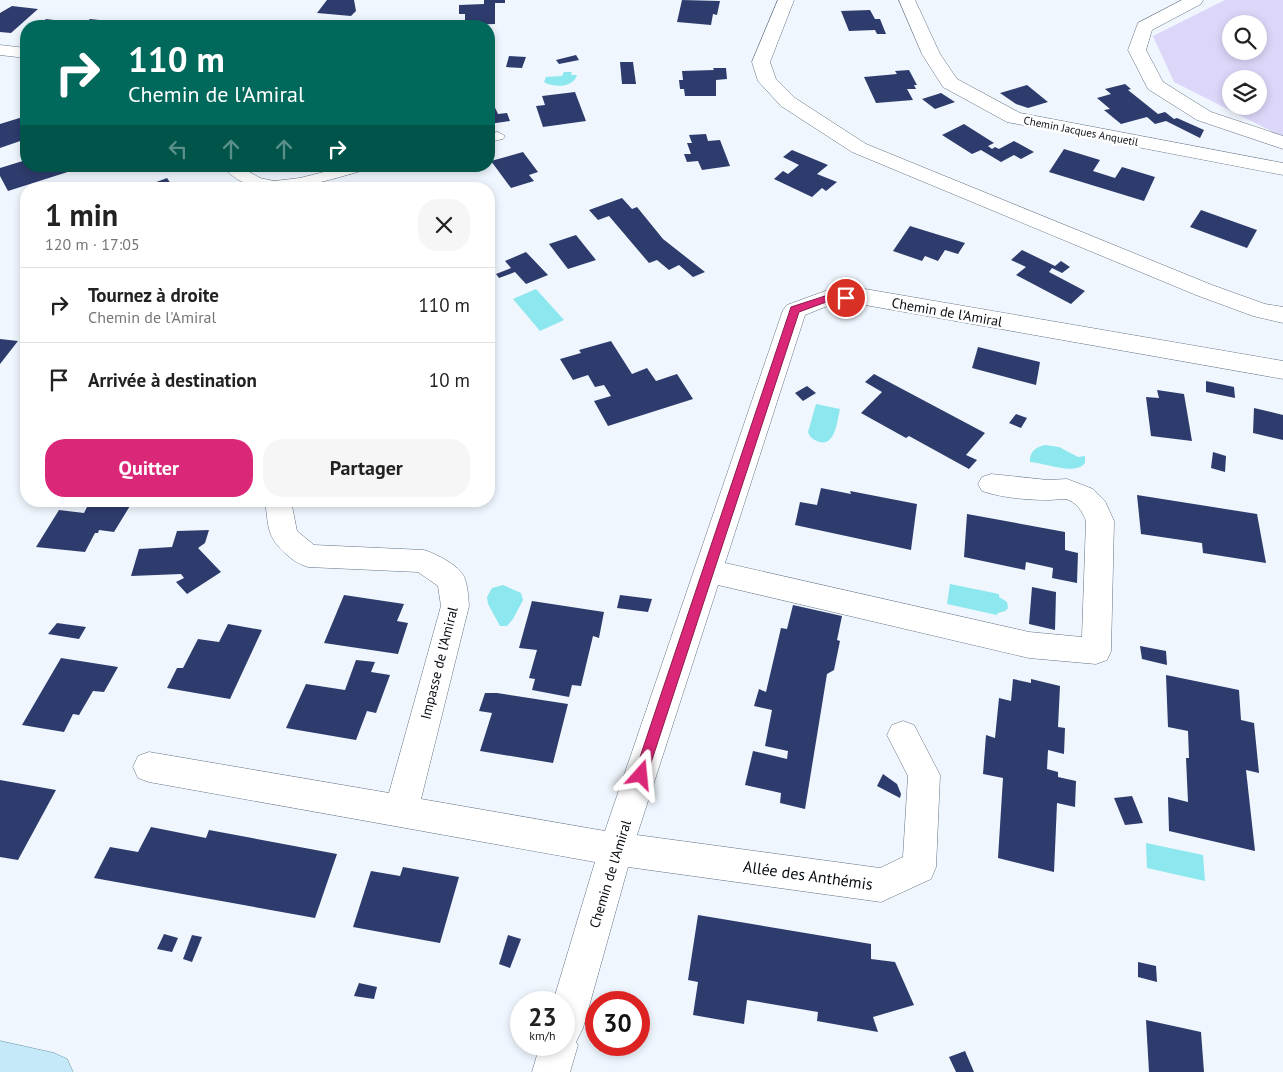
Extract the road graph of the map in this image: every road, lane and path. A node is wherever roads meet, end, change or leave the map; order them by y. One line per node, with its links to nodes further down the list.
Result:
1 (786, 0): 12 (street)
2 (907, 0): 7 (street, Chemin Jacques Anquetil)
3 (1195, 0): 6 (street)
4 (0, 50): 5 (street)
5 (20, 53)
6 (1283, 143)
7 (1283, 169)
8 (237, 172): 10 (lane)
9 (338, 172): 11 (lane)
10 (259, 182)
11 (295, 182)
12 (1283, 315)
13 (1283, 370): 16 (street, Chemin de l'Amiral)
14 (991, 484): 16 (street)
15 (279, 507): 19 (street, Impasse de l'Amiral)
16 (708, 571): 20 (street, Chemin de l'Amiral)
17 (903, 735): 20 (street, Allée des Anthémis)
18 (148, 767): 19 (street)
19 (401, 810): 20 (street)
20 (616, 849): 21 (street, Chemin de l'Amiral)
21 (575, 991)
22 (556, 1056): 25 (street)
23 (0, 1060): 24 (main road)
24 (54, 1072)
25 (551, 1072)

